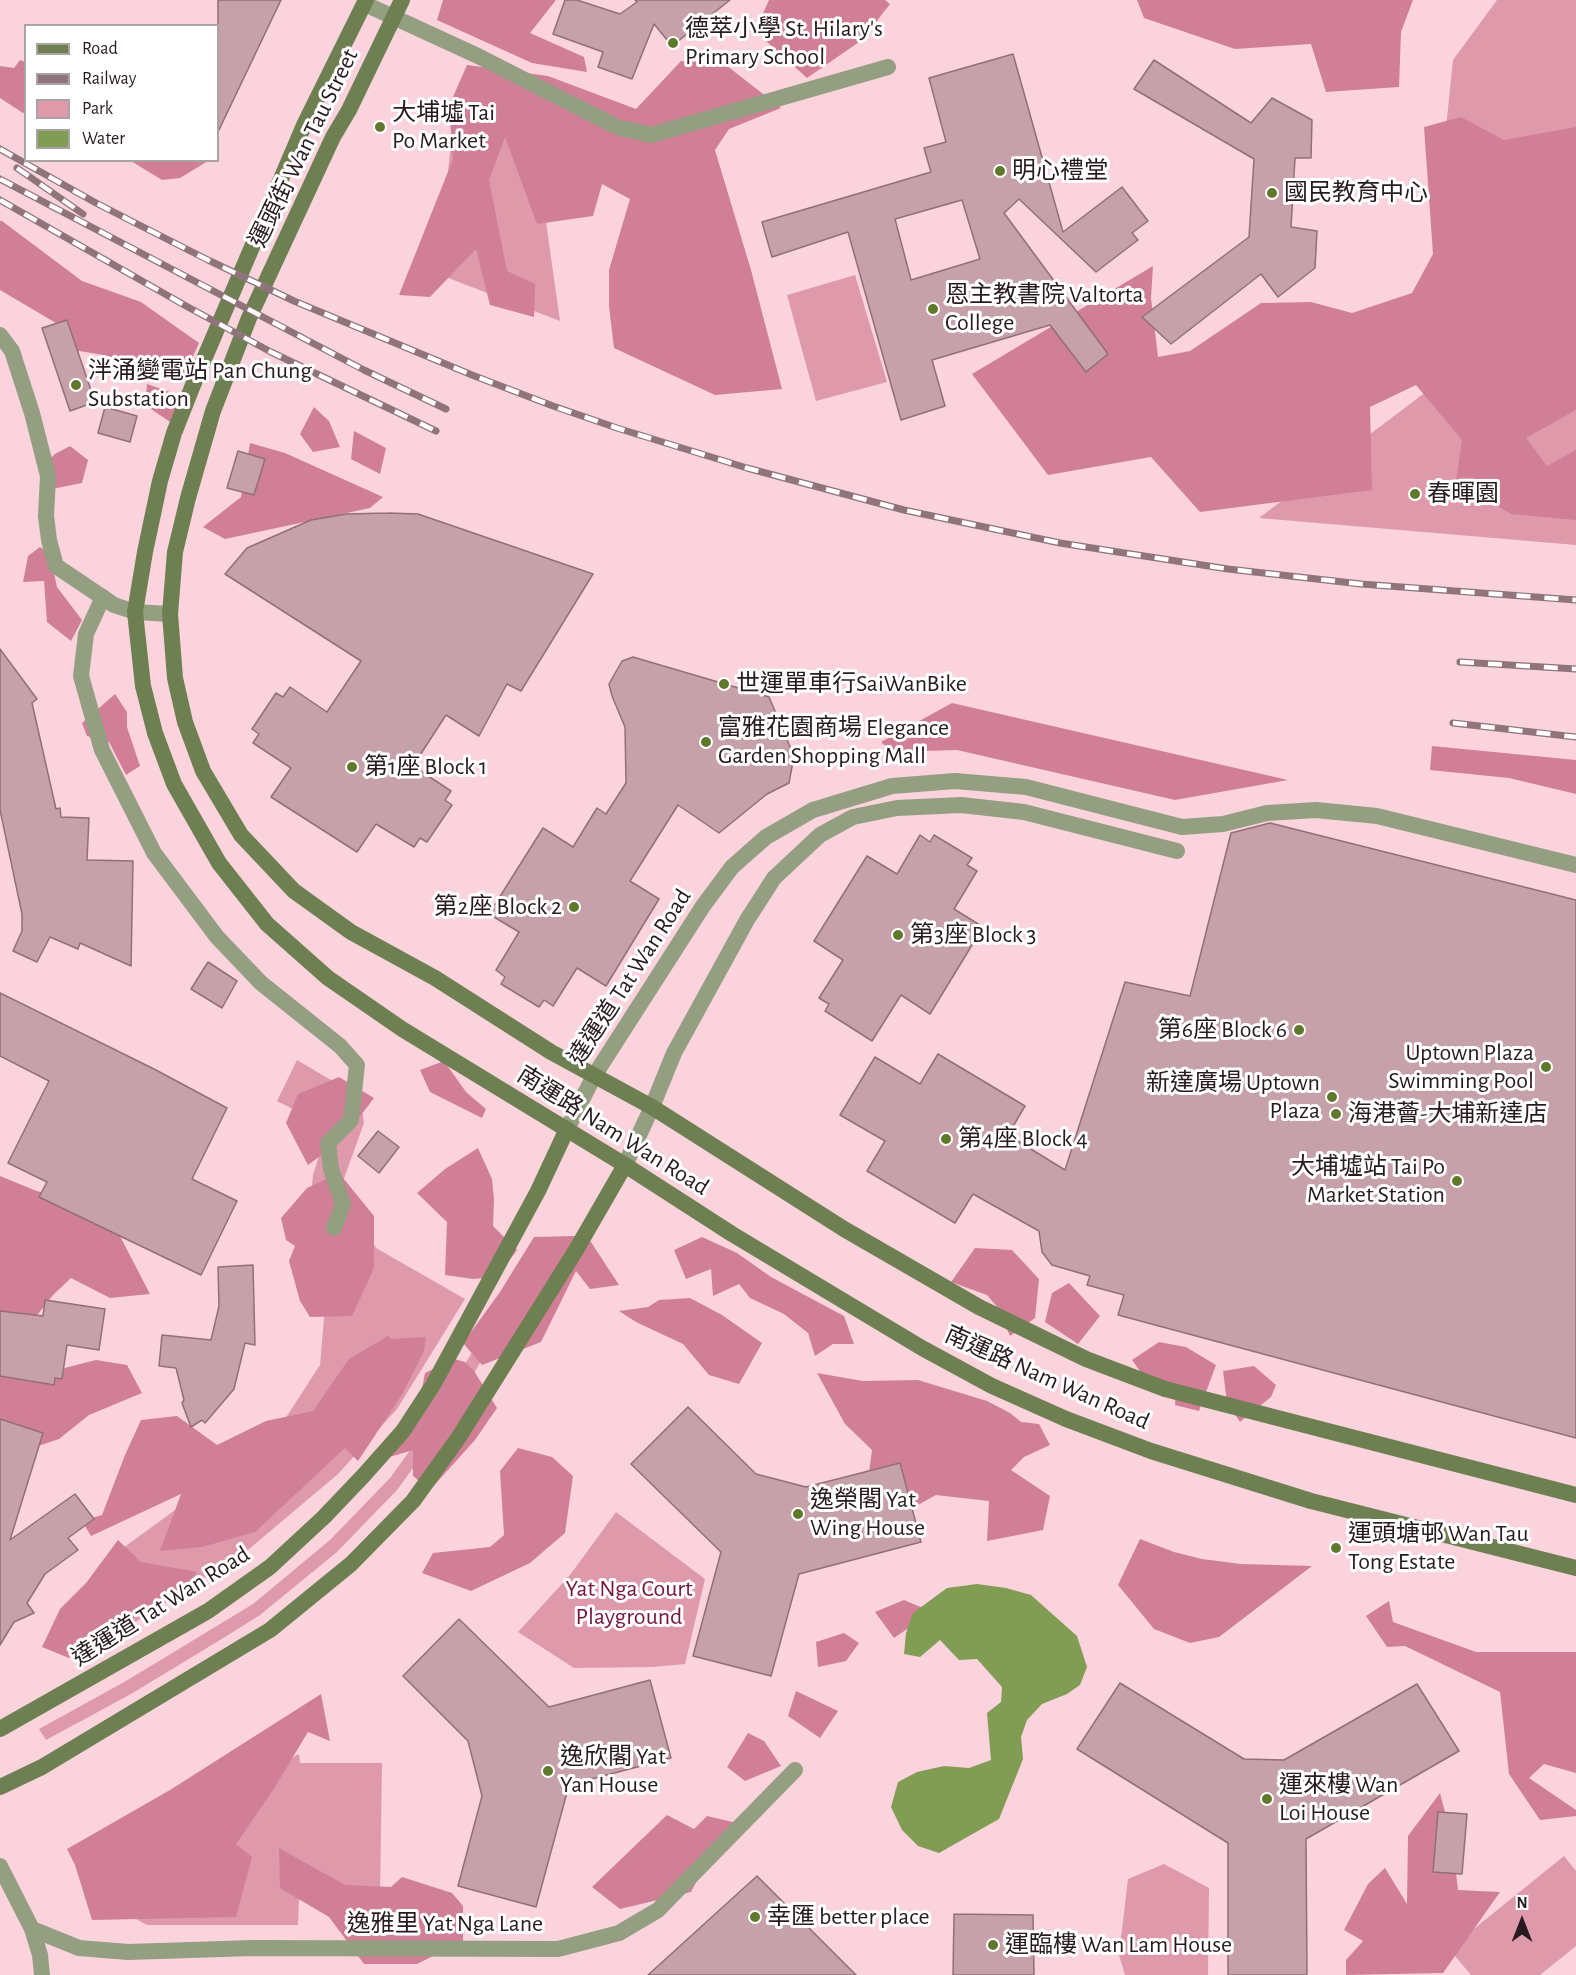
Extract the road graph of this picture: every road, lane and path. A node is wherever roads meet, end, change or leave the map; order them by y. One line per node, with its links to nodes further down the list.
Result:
1 (402, 0): 3 (main road, 運頭街 Wan Tau Street)
2 (366, 2): 3 (street); 5 (main road, 運頭街 Wan Tau Street)
3 (394, 16): 4 (street); 6 (main road, 運頭街 Wan Tau Street)
4 (888, 67)
5 (225, 306): 9 (main road, 南運路 Nam Wan Road)
6 (249, 318): 10 (main road, 南運路 Nam Wan Road)
7 (0, 334): 8 (street)
8 (103, 597): 9 (street); 17 (street)
9 (135, 612): 10 (street); 15 (main road, 南運路 Nam Wan Road)
10 (170, 614): 13 (main road, 南運路 Nam Wan Road)
11 (1177, 851): 14 (street)
12 (1576, 865): 13 (street, 達運道 Tat Wan Road)
13 (594, 1076): 14 (main road, 南運路 Nam Wan Road); 15 (street, 達運道 Tat Wan Road)
14 (652, 1107): 16 (street); 18 (main road, 南運路 Nam Wan Road)
15 (567, 1129): 16 (main road, 南運路 Nam Wan Road); 20 (main road, 達運道 Tat Wan Road)
16 (625, 1165): 19 (main road, 南運路 Nam Wan Road); 22 (main road)
17 (334, 1228)
18 (1576, 1495)
19 (1576, 1568)
20 (0, 1729)
21 (795, 1770): 24 (street, 逸雅里 Yat Nga Lane)
22 (0, 1787)
23 (0, 1866): 24 (street)
24 (32, 1929): 25 (street)
25 (42, 1975)

